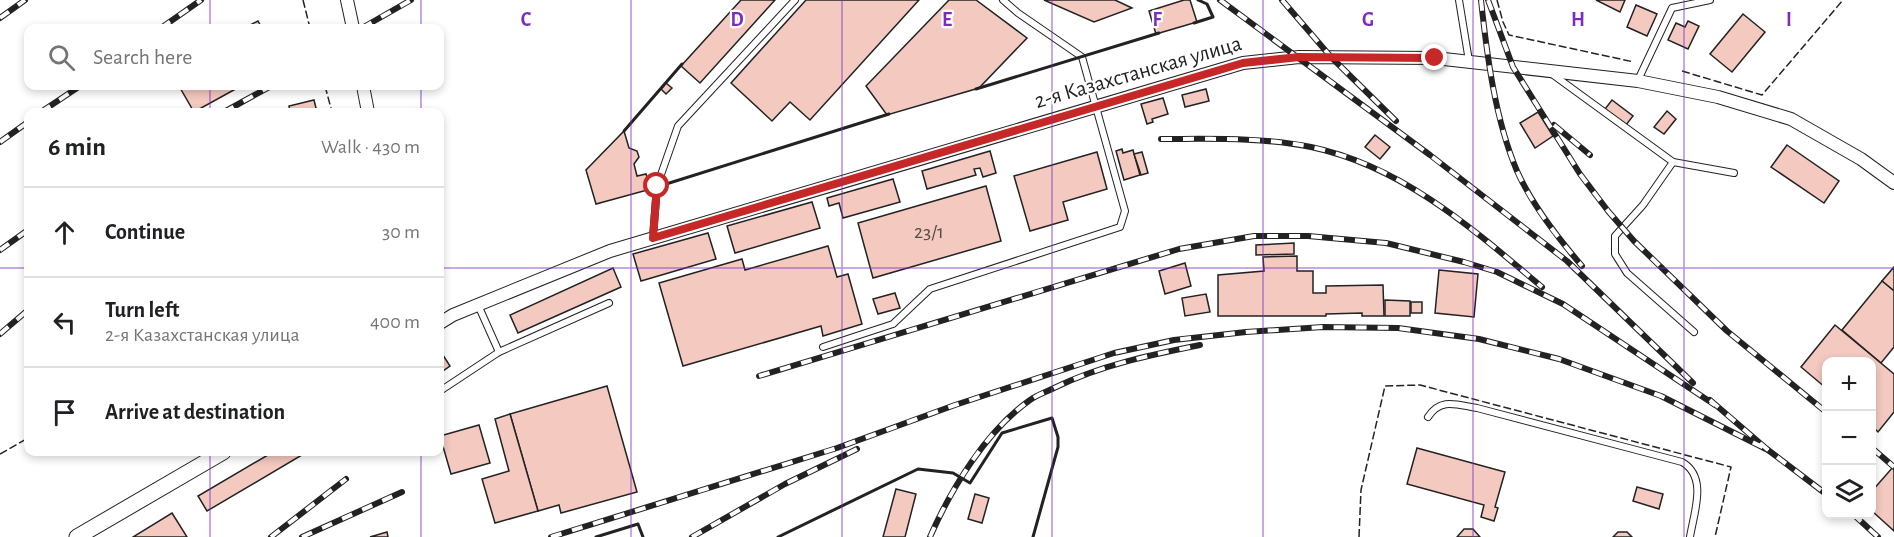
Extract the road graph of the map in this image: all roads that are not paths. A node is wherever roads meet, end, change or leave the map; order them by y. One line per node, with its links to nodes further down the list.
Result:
1 (347, 0): 6 (street)
2 (795, 0): 16 (lane)
3 (1003, 0): 11 (lane)
4 (1459, 0): 7 (lane)
5 (1710, 0): 9 (lane)
6 (351, 24)
7 (1470, 62): 8 (street, 2-я Казахстанская улица); 11 (street, 2-я Казахстанская улица)
8 (1548, 71): 9 (street, 2-я Казахстанская улица); 13 (lane)
9 (1638, 81): 15 (street, 2-я Казахстанская улица)
10 (364, 90): 12 (street)
11 (1097, 105): 16 (street, 2-я Казахстанская улица); 21 (lane)
12 (367, 108)
13 (1674, 162): 14 (lane); 20 (lane)
14 (1734, 173)
15 (1894, 183)
16 (653, 238): 18 (street, 2-я Казахстанская улица)
17 (609, 303): 22 (lane)
18 (478, 304): 19 (street, 2-я Казахстанская улица); 22 (lane)
19 (444, 321)
20 (1694, 332)
21 (823, 347)
22 (499, 352): 23 (lane)
23 (444, 389)
24 (1428, 417): 27 (lane)
25 (216, 456): 26 (street)
26 (77, 537)
27 (1690, 537)

